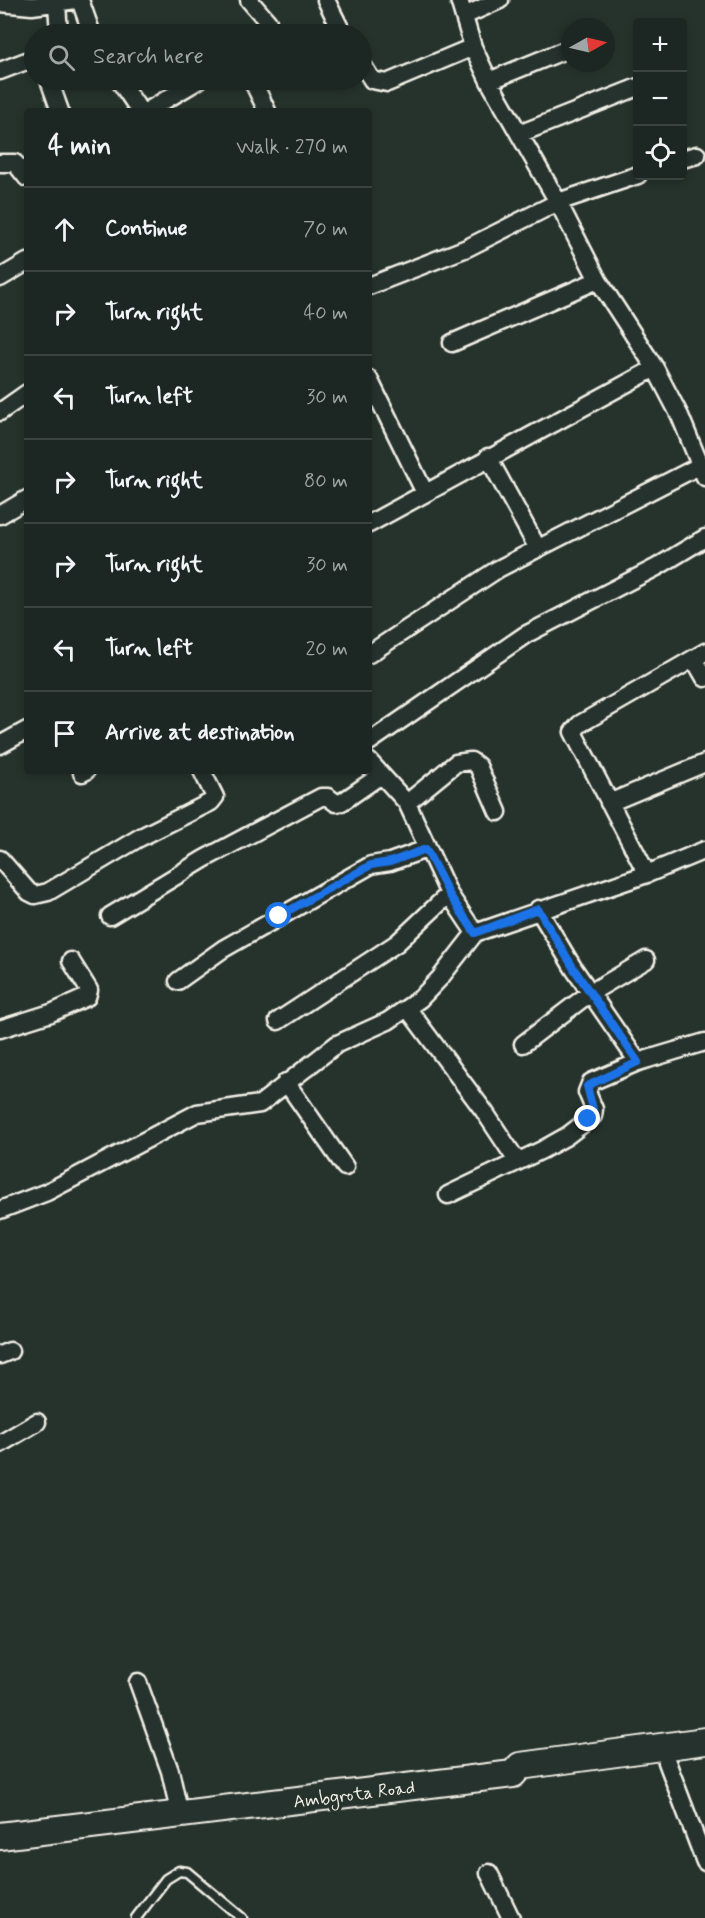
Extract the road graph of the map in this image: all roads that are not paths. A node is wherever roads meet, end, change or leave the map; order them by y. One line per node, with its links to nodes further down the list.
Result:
1 (76, 0): 7 (street)
2 (80, 0): 10 (street)
3 (249, 0): 11 (street)
4 (326, 0): 12 (street)
5 (500, 0): 8 (street)
6 (0, 3): 7 (street)
7 (57, 4): 9 (street)
8 (462, 8): 13 (street)
9 (58, 24)
10 (88, 24)
11 (268, 24)
12 (338, 24)
13 (473, 46): 17 (street); 18 (street)
14 (561, 52): 18 (street)
15 (24, 62): 16 (street)
16 (0, 71)
17 (372, 80)
18 (489, 81): 28 (street)
19 (633, 89): 28 (street)
20 (53, 90): 24 (street)
21 (126, 90): 25 (street)
22 (182, 90): 26 (street)
23 (257, 90): 27 (street)
24 (59, 108)
25 (138, 108)
26 (152, 108)
27 (266, 108)
28 (519, 134): 32 (street)
29 (0, 163): 30 (street)
30 (24, 174)
31 (633, 177): 32 (street)
32 (558, 202): 35 (street); 36 (street)
33 (24, 263): 34 (street)
34 (0, 278)
35 (598, 280): 37 (street); 38 (street)
36 (372, 285)
37 (452, 343)
38 (655, 368): 42 (street); 43 (street)
39 (372, 385): 44 (street)
40 (24, 395): 41 (street)
41 (0, 412)
42 (488, 458): 44 (street); 49 (street)
43 (703, 471): 49 (street)
44 (425, 493): 47 (street)
45 (24, 501): 46 (street)
46 (0, 515)
47 (372, 522)
48 (705, 538): 54 (street)
49 (537, 547): 50 (street)
50 (372, 652)
51 (699, 655): 52 (street); 61 (street)
52 (705, 678)
53 (24, 732): 55 (street)
54 (372, 740)
55 (0, 745)
56 (372, 764): 59 (street)
57 (705, 764): 61 (street)
58 (204, 774): 65 (street)
59 (381, 775): 60 (street); 69 (street)
60 (406, 803): 62 (street); 63 (street)
61 (609, 803): 66 (street)
62 (498, 812)
63 (426, 849): 67 (street); 73 (street)
64 (705, 850): 66 (street)
65 (0, 859)
66 (647, 874): 68 (street)
67 (449, 894): 70 (street); 76 (street)
68 (538, 909): 70 (street); 74 (street)
69 (110, 916)
70 (475, 933): 75 (street)
71 (646, 960): 74 (street)
72 (70, 961): 77 (street)
73 (178, 981)
74 (590, 993): 79 (street); 80 (street)
75 (408, 1009): 81 (street); 82 (street)
76 (278, 1021)
77 (0, 1029)
78 (705, 1042): 80 (street)
79 (523, 1044)
80 (638, 1062): 82 (street)
81 (286, 1082): 83 (street); 85 (street)
82 (517, 1161): 84 (street)
83 (345, 1167)
84 (448, 1195)
85 (0, 1210)
86 (37, 1422): 87 (street)
87 (0, 1444)
88 (138, 1682): 93 (street)
89 (705, 1741): 92 (main road, Ambgrota Road)
90 (705, 1756): 91 (main road)
91 (667, 1762): 92 (main road); 95 (street)
92 (513, 1774): 93 (main road, Ambgrota Road)
93 (180, 1815): 94 (main road, Ambgrota Road)
94 (0, 1836)
95 (705, 1862)
96 (489, 1873): 99 (street)
97 (136, 1918): 98 (lane)
98 (242, 1918)
99 (511, 1918)

